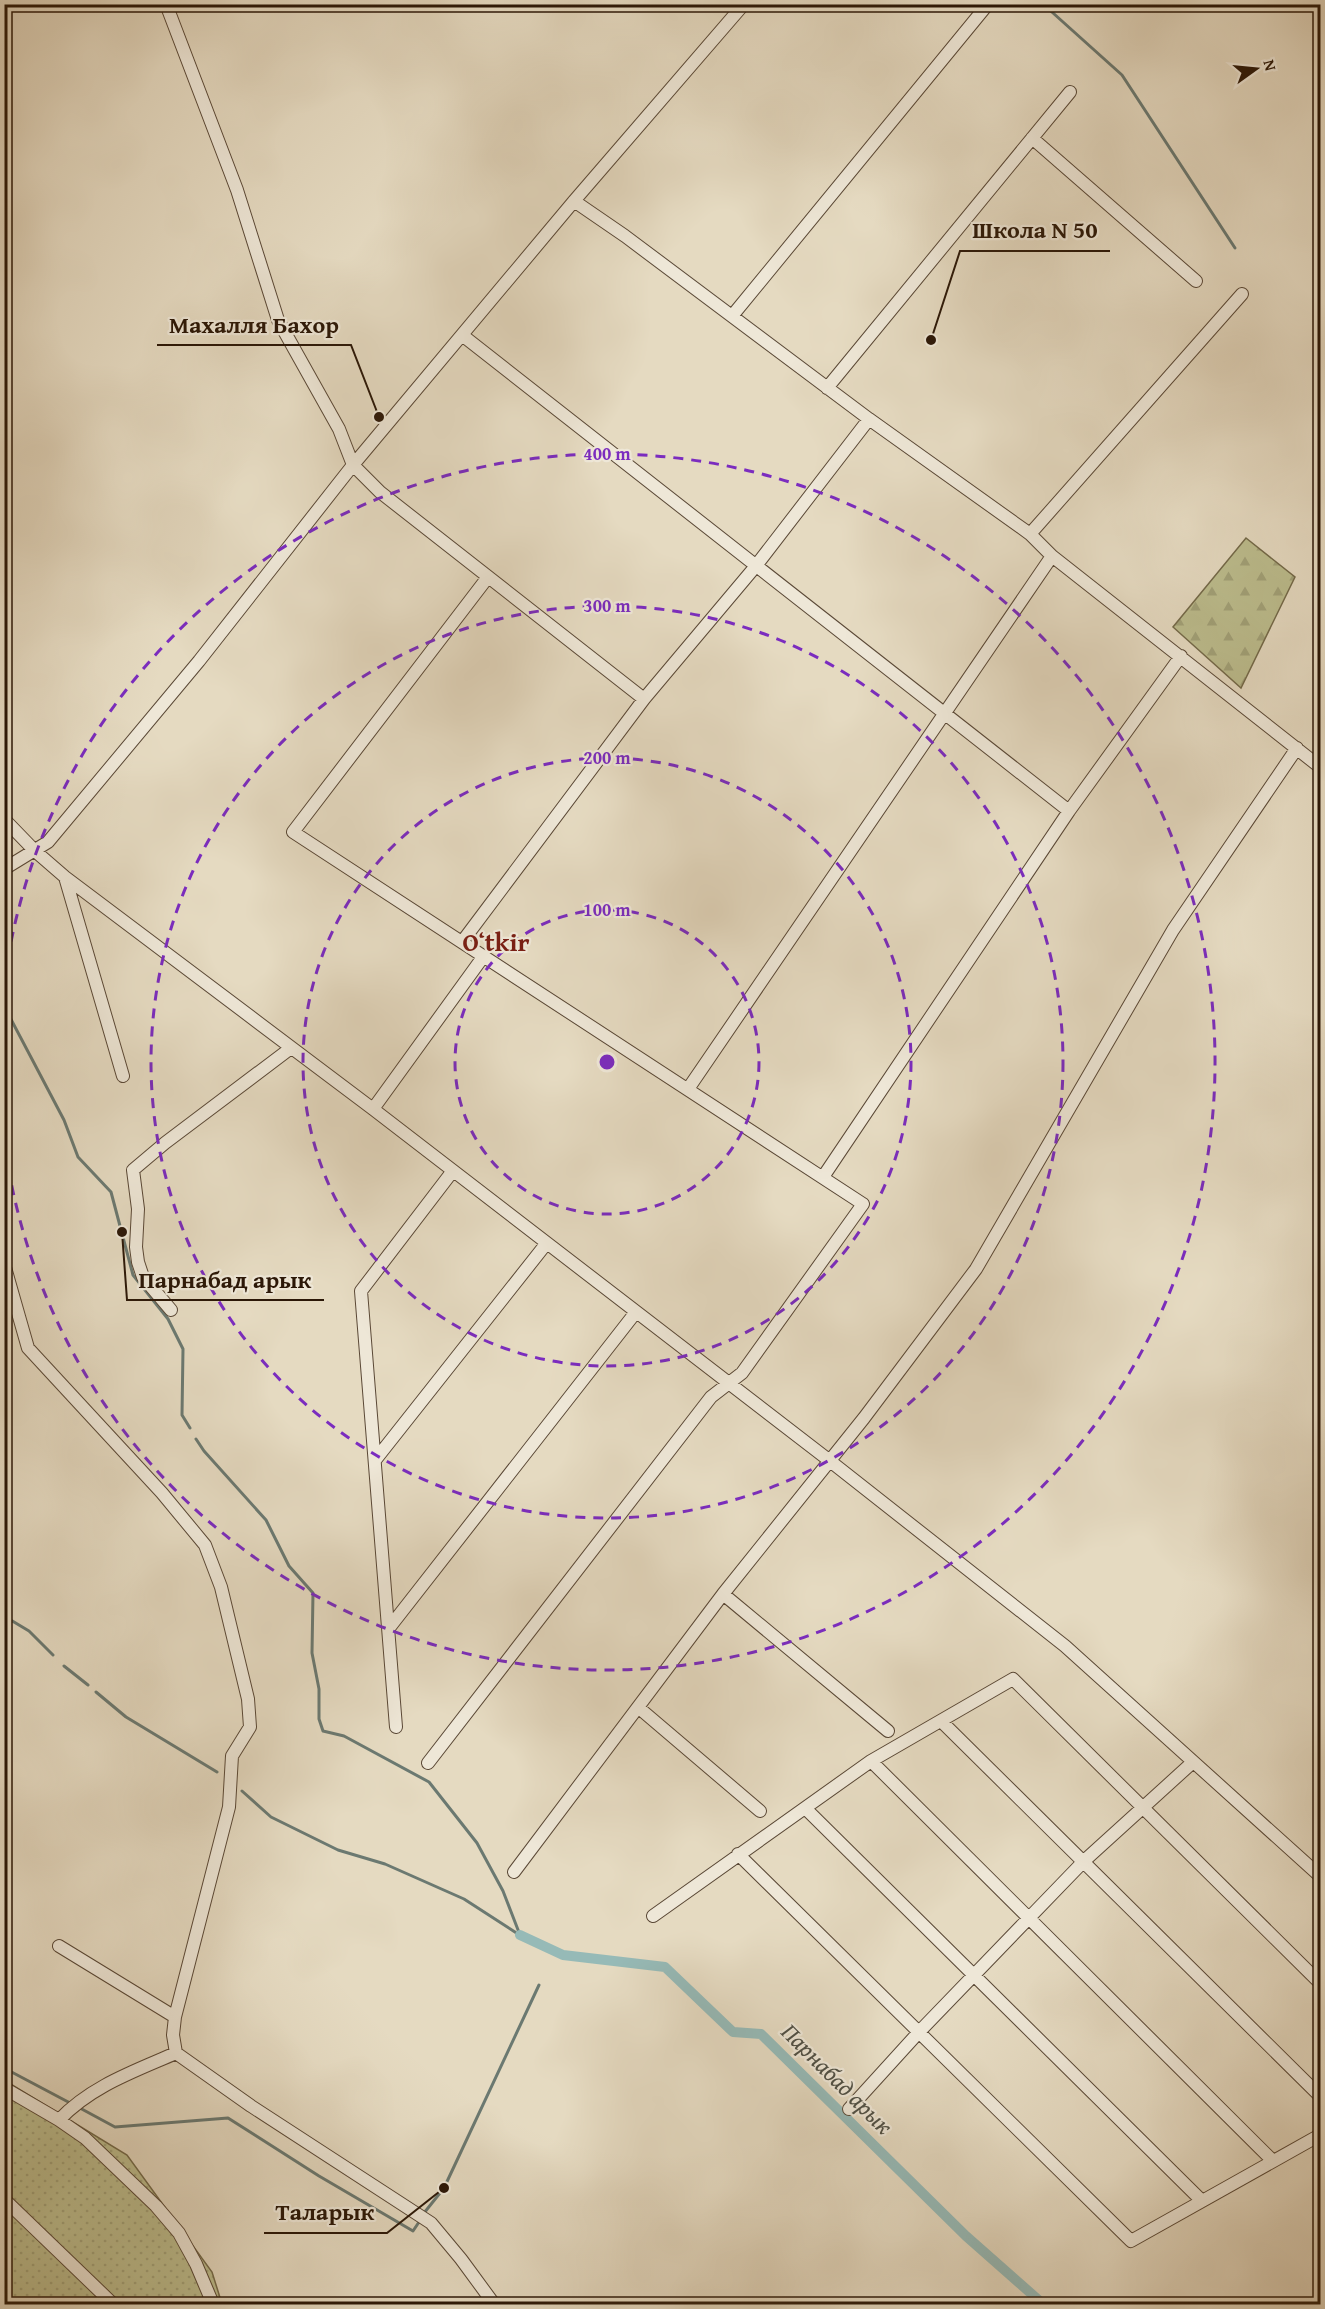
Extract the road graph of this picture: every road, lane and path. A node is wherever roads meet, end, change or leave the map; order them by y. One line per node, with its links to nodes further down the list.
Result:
1 (166, 4): 13 (street)
2 (744, 4): 6 (street)
3 (988, 4): 9 (street)
4 (1070, 92): 5 (street)
5 (1032, 138): 7 (street); 11 (street)
6 (574, 201): 9 (street); 10 (street)
7 (1196, 282)
8 (1242, 294): 14 (street)
9 (732, 316): 11 (street)
10 (462, 335): 13 (street); 16 (street)
11 (827, 388): 12 (street)
12 (869, 418): 14 (street); 16 (street)
13 (353, 465): 17 (street); 25 (street)
14 (1030, 534): 15 (street)
15 (1052, 556): 18 (street); 20 (street)
16 (755, 567): 19 (street); 20 (street)
17 (488, 577): 19 (street); 28 (street)
18 (1181, 656): 21 (street); 23 (street)
19 (644, 699): 28 (street)
20 (945, 715): 23 (street); 32 (street)
21 (1297, 748): 22 (street); 42 (street)
22 (1320, 767)
23 (1069, 811): 35 (street)
24 (4, 819): 25 (street)
25 (35, 851): 26 (street); 27 (street)
26 (4, 869)
27 (65, 877): 30 (street); 31 (street)
28 (462, 942): 29 (street)
29 (483, 957): 32 (street); 33 (street)
30 (291, 1048): 33 (street); 38 (street)
31 (123, 1076)
32 (688, 1089): 35 (street)
33 (373, 1109): 34 (street)
34 (452, 1172): 36 (street); 41 (street)
35 (823, 1177): 40 (street)
36 (546, 1244): 39 (street); 41 (street)
37 (4, 1264): 64 (street)
38 (171, 1310)
39 (636, 1312): 40 (street); 44 (street)
40 (728, 1384): 42 (street); 51 (street)
41 (376, 1459): 44 (street)
42 (830, 1461): 43 (street); 50 (street)
43 (723, 1594): 45 (street); 48 (street)
44 (389, 1628): 47 (street)
45 (639, 1708): 54 (street); 57 (street)
46 (941, 1721): 49 (street); 52 (street); 56 (street)
47 (396, 1727)
48 (888, 1731)
49 (871, 1761): 53 (street); 60 (street)
50 (1193, 1762): 52 (street); 58 (street)
51 (428, 1763)
52 (1142, 1807): 56 (street); 63 (street)
53 (806, 1808): 55 (street); 62 (street)
54 (760, 1811)
55 (738, 1854): 59 (street); 65 (street)
56 (1084, 1861): 60 (street); 68 (street)
57 (514, 1872)
58 (1320, 1876)
59 (653, 1916)
60 (1029, 1917): 62 (street); 72 (street)
61 (59, 1946): 64 (street)
62 (975, 1976): 65 (street); 74 (street)
63 (1320, 1983)
64 (175, 2017): 66 (street)
65 (919, 2032): 69 (street); 74 (street)
66 (176, 2053): 70 (street); 77 (street)
67 (4, 2088): 70 (street)
68 (1320, 2096)
69 (849, 2109)
70 (58, 2120): 76 (street)
71 (1320, 2135): 72 (street)
72 (1273, 2162): 74 (street)
73 (4, 2199): 75 (street)
74 (1202, 2201)
75 (113, 2304)
76 (213, 2304)
77 (494, 2304)

